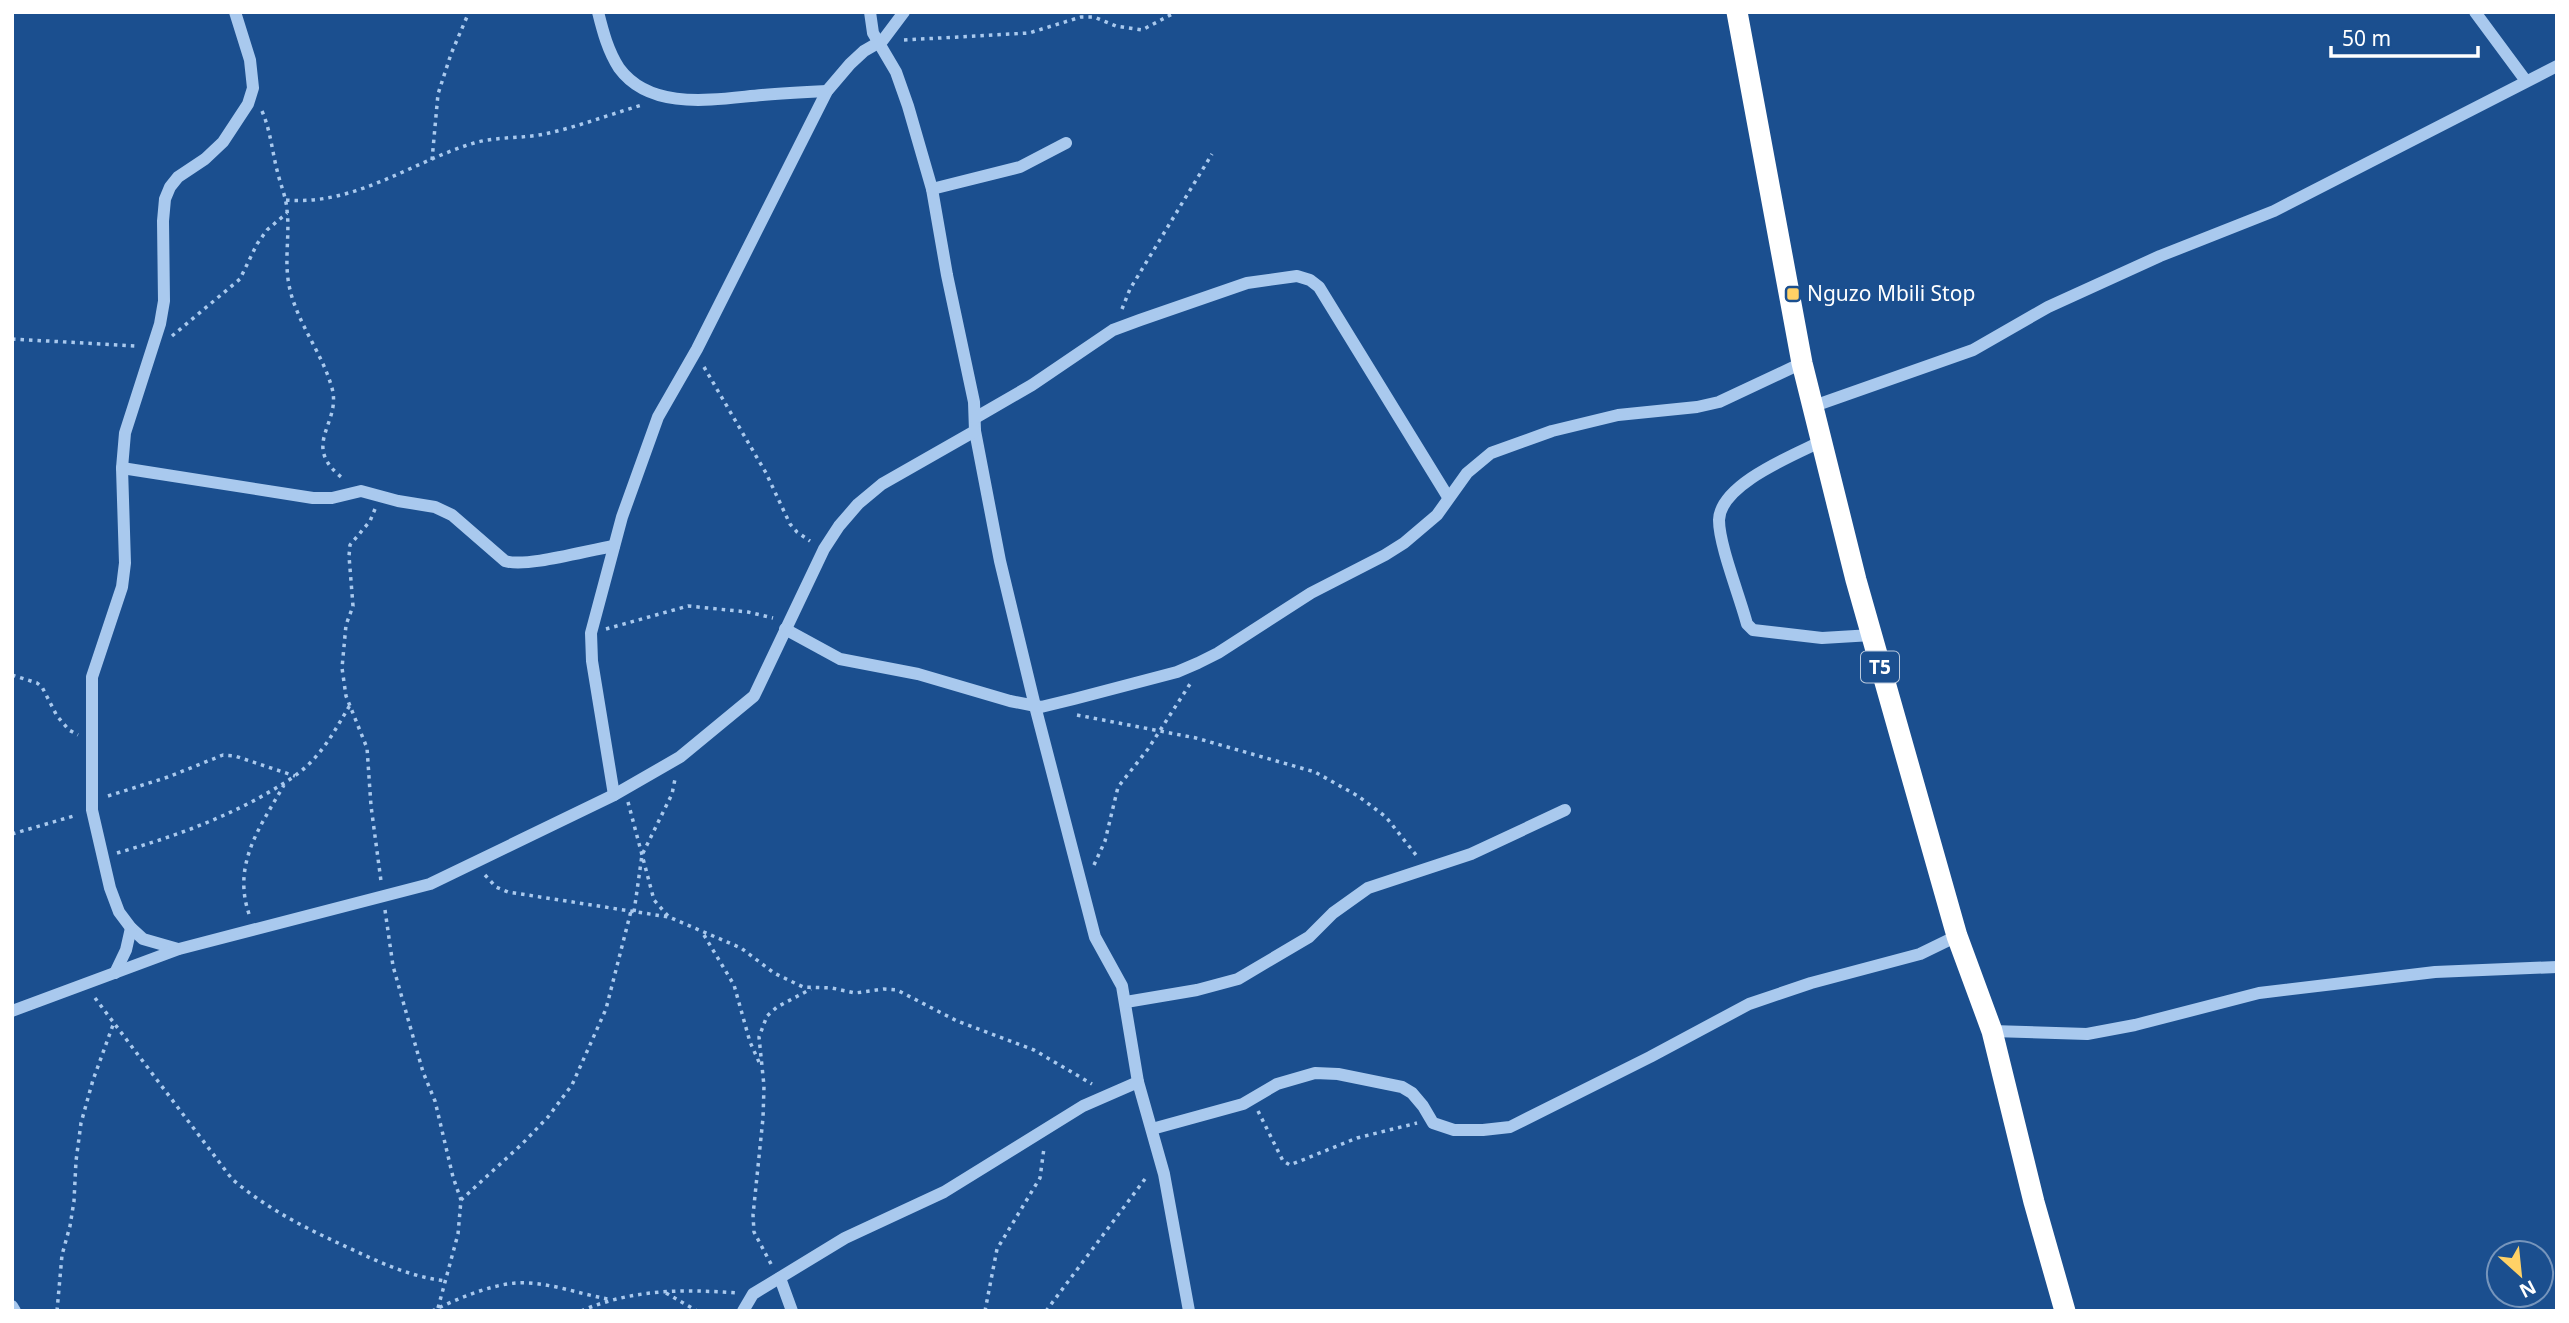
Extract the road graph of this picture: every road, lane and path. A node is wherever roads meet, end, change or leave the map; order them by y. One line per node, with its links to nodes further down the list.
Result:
1 (235, 12): 12 (street)
2 (469, 12): 17 (path)
3 (598, 12): 14 (street)
4 (870, 12): 9 (street)
5 (904, 12): 9 (street)
6 (1176, 12): 9 (path)
7 (1737, 12): 25 (highway, T5)
8 (2475, 12): 11 (street)
9 (881, 42): 13 (street); 18 (street)
10 (2557, 66): 11 (street)
11 (2526, 81): 26 (street)
12 (253, 88): 19 (path); 23 (street)
13 (827, 91): 14 (street); 24 (street)
14 (667, 98): 17 (path)
15 (1066, 143): 18 (street)
16 (1212, 155): 21 (path)
17 (432, 160): 19 (path)
18 (932, 189): 27 (street)
19 (286, 200): 20 (path)
20 (288, 213): 23 (path); 30 (path)
21 (1113, 330): 27 (street); 31 (street)
22 (12, 339): 23 (path)
23 (155, 345): 29 (street)
24 (697, 349): 33 (street); 34 (path)
25 (1802, 363): 26 (highway, T5); 31 (street)
26 (1814, 406): 28 (highway, T5)
27 (975, 424): 34 (street); 41 (street)
28 (1822, 441): 37 (highway, T5); 37 (street)
29 (122, 468): 30 (street); 43 (street)
30 (361, 491): 32 (street)
31 (1448, 496): 38 (street)
32 (380, 497): 33 (street); 40 (path)
33 (614, 546): 36 (street)
34 (824, 549): 35 (street)
35 (787, 625): 36 (path); 41 (street); 44 (street)
36 (591, 633): 47 (street)
37 (1871, 635): 62 (highway, T5)
38 (1198, 663): 41 (street); 42 (path)
39 (12, 675): 43 (path)
40 (349, 705): 45 (path); 56 (path)
41 (1038, 707): 42 (path); 55 (street)
42 (1160, 731): 54 (path); 55 (path)
43 (92, 743): 48 (street)
44 (680, 757): 47 (street); 51 (path)
45 (295, 776): 46 (path); 48 (path)
46 (285, 783): 52 (path); 60 (path)
47 (619, 792): 51 (path); 53 (street)
48 (92, 806): 50 (path); 52 (street)
49 (1565, 810): 54 (street)
50 (12, 834)
51 (642, 855): 57 (path); 58 (path)
52 (101, 858): 59 (street)
53 (477, 862): 56 (street); 57 (path)
54 (1426, 869): 68 (street)
55 (1081, 884): 68 (street)
56 (384, 897): 60 (street); 80 (path)
57 (633, 912): 58 (path); 80 (path)
58 (669, 917): 61 (path)
59 (131, 928): 63 (street); 65 (street)
60 (255, 930): 63 (street)
61 (703, 933): 67 (path); 72 (path)
62 (1957, 936): 71 (highway, T5); 76 (street)
63 (179, 950): 65 (street)
64 (2557, 967): 71 (street)
65 (115, 973): 66 (street)
66 (85, 984): 69 (street); 70 (path)
67 (813, 988): 72 (path); 74 (path)
68 (1126, 1002): 73 (street)
69 (12, 1011)
70 (113, 1025): 82 (path); 87 (path)
71 (1992, 1031): 96 (highway, T5)
72 (761, 1065): 81 (path)
73 (1138, 1082): 74 (street); 78 (street)
74 (1109, 1094): 77 (street)
75 (1251, 1100): 76 (street); 76 (path); 78 (street)
76 (1433, 1123)
77 (1047, 1127): 81 (street); 93 (path)
78 (1152, 1129): 79 (street)
79 (1160, 1158): 94 (path); 95 (street)
80 (461, 1200): 82 (path)
81 (780, 1278): 84 (street); 92 (street)
82 (446, 1281): 86 (path)
83 (664, 1292): 84 (path); 85 (path); 90 (path)
84 (753, 1294): 91 (street)
85 (608, 1300): 86 (path); 89 (path)
86 (438, 1308): 88 (path)
87 (57, 1311)
88 (432, 1311)
89 (581, 1311)
90 (697, 1311)
91 (743, 1311)
92 (792, 1311)
93 (985, 1311)
94 (1046, 1311)
95 (1189, 1311)
96 (2065, 1311)

